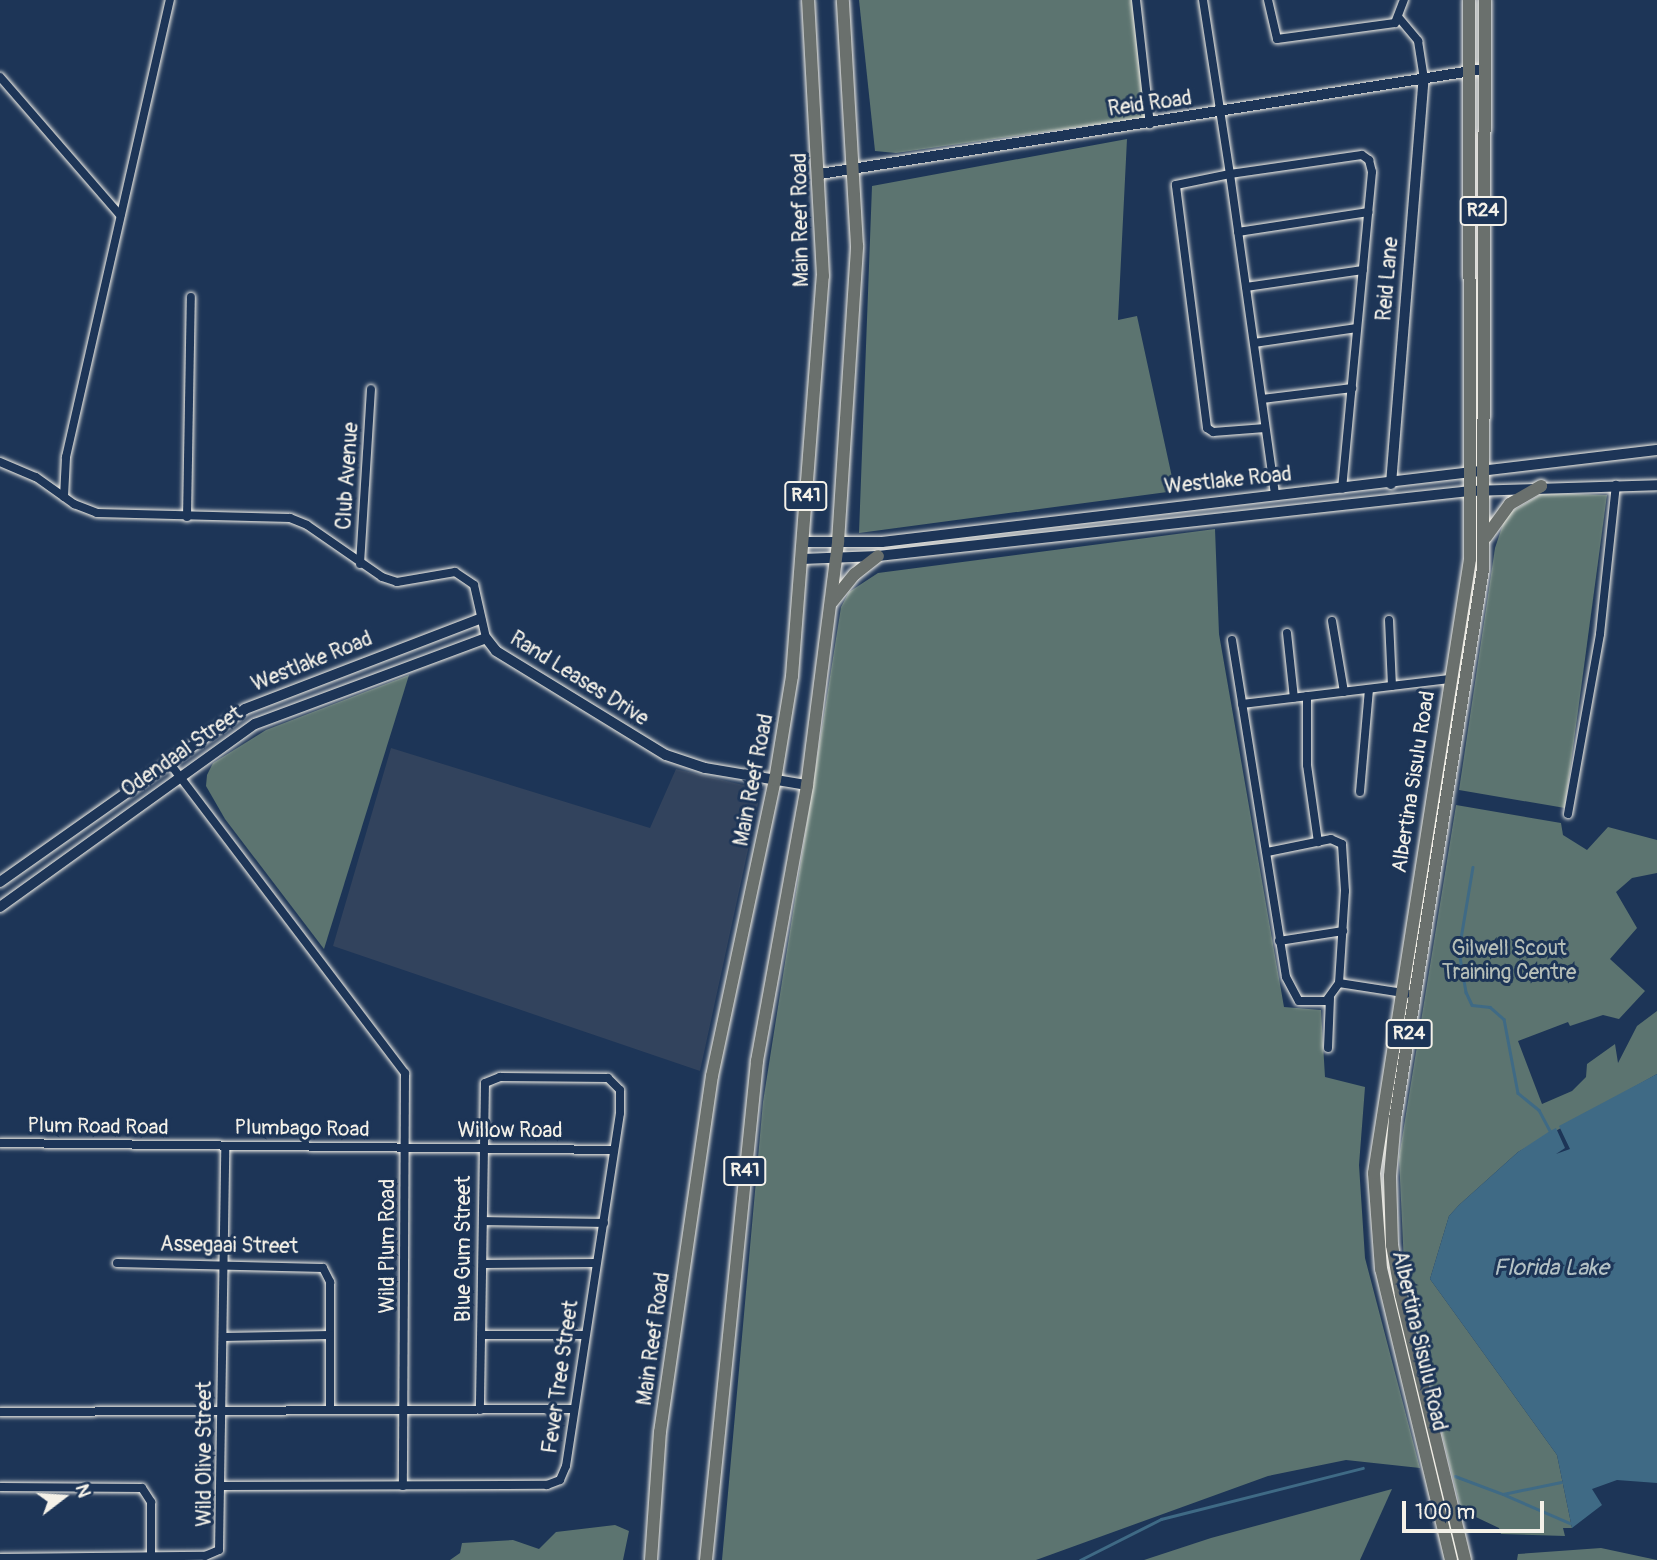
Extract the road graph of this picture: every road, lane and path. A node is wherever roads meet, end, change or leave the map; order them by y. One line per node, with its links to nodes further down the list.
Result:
1 (170, 0): 21 (street)
2 (808, 0): 18 (main road, Main Reef Road / R41)
3 (843, 0): 17 (main road, R41)
4 (1136, 0): 16 (street)
5 (1203, 0): 15 (street)
6 (1268, 0): 10 (street)
7 (1404, 0): 10 (street)
8 (1469, 0): 12 (main road, Albertina Sisulu Road / R24)
9 (1485, 0): 11 (main road, Albertina Sisulu Road / R24)
10 (1399, 18): 14 (street)
11 (1484, 69): 12 (street, Reid Road); 34 (main road, Albertina Sisulu Road / R24)
12 (1468, 71): 14 (street, Reid Road); 35 (main road, Albertina Sisulu Road / R24)
13 (0, 77): 21 (street)
14 (1424, 78): 15 (street, Reid Road); 36 (street, Reid Lane)
15 (1220, 113): 16 (street, Reid Road); 19 (street)
16 (1150, 124): 17 (street, Reid Road)
17 (856, 170): 18 (street, Reid Road); 48 (main road, R41)
18 (820, 174): 47 (main road, Main Reef Road / R41)
19 (1230, 174): 20 (street); 22 (street); 31 (street)
20 (1368, 212): 22 (street); 23 (street)
21 (120, 215): 44 (street)
22 (1238, 232): 24 (street)
23 (1363, 270): 24 (street); 26 (street)
24 (1246, 287): 27 (street)
25 (191, 296): 45 (street)
26 (1357, 328): 27 (street); 28 (street)
27 (1254, 343): 30 (street)
28 (1352, 388): 30 (street); 40 (street)
29 (371, 389): 52 (street, Club Avenue)
30 (1262, 399): 31 (street)
31 (1265, 428): 43 (street)
32 (1657, 450): 34 (street, Westlake Road)
33 (0, 462): 44 (street, Rand Leases Drive)
34 (1485, 471): 35 (street, Westlake Road); 42 (main road, Albertina Sisulu Road / R24)
35 (1470, 473): 36 (street, Westlake Road); 41 (main road, Albertina Sisulu Road / R24)
36 (1391, 484): 40 (street, Westlake Road)
37 (1616, 485): 38 (street, Westlake Road); 39 (street, Westlake Road); 72 (street)
38 (1657, 485)
39 (1541, 486): 42 (street, Westlake Road); 46 (main road)
40 (1342, 489): 43 (street, Westlake Road)
41 (1471, 491): 42 (street, Westlake Road); 49 (street, Westlake Road); 60 (main road, Albertina Sisulu Road / R24)
42 (1486, 491): 46 (main road, Albertina Sisulu Road / R24)
43 (1275, 495): 48 (street, Westlake Road)
44 (64, 497): 45 (street, Rand Leases Drive)
45 (187, 517): 52 (street, Rand Leases Drive)
46 (1485, 540): 81 (main road, Albertina Sisulu Road / R24)
47 (803, 542): 48 (street, Westlake Road); 50 (main road, Main Reef Road / R41)
48 (838, 542): 51 (main road, R41)
49 (878, 555): 51 (street, Westlake Road); 53 (main road)
50 (802, 559): 51 (street, Westlake Road); 69 (main road, Main Reef Road / R41)
51 (836, 559): 53 (main road, R41)
52 (360, 564): 54 (street, Rand Leases Drive)
53 (831, 603): 70 (main road, R41)
54 (480, 618): 58 (street, Rand Leases Drive); 67 (street, Westlake Road)
55 (1390, 620): 61 (street)
56 (1332, 621): 63 (street)
57 (1287, 633): 65 (street)
58 (486, 638): 68 (street, Odendaal Street); 69 (street, Rand Leases Drive)
59 (1232, 640): 66 (street)
60 (1450, 679): 61 (street); 80 (main road, Albertina Sisulu Road / R24)
61 (1392, 686): 62 (street)
62 (1369, 689): 63 (street); 71 (street)
63 (1344, 692): 64 (street)
64 (1307, 696): 65 (street); 73 (street)
65 (1294, 698): 66 (street)
66 (1242, 704): 74 (street)
67 (168, 761): 68 (street, Wild Plum Road); 75 (street, Odendaal Street)
68 (179, 775): 76 (street, Odendaal Street); 89 (street, Wild Plum Road)
69 (775, 780): 70 (street, Rand Leases Drive); 112 (main road, Main Reef Road / R41)
70 (807, 785): 113 (main road, R41)
71 (1360, 792)
72 (1568, 814)
73 (1318, 842): 74 (street); 77 (street)
74 (1267, 852): 78 (street)
75 (0, 883)
76 (0, 907)
77 (1343, 931): 78 (street); 79 (street)
78 (1279, 941): 82 (street)
79 (1339, 983): 80 (street); 82 (street)
80 (1401, 991): 81 (street); 114 (main road, Albertina Sisulu Road / R24)
81 (1416, 995): 115 (main road, Albertina Sisulu Road / R24)
82 (1330, 998): 83 (street)
83 (1328, 1048)
84 (483, 1088): 88 (street, Blue Gum Street); 90 (street, Fever Tree Street)
85 (0, 1143): 86 (street, Plum Road Road)
86 (196, 1145): 87 (street, Plumbago Road)
87 (225, 1146): 89 (street, Plumbago Road); 94 (street, Wild Olive Street)
88 (482, 1148): 89 (street, Willow Road); 90 (street, Willow Road); 91 (street, Blue Gum Street)
89 (407, 1149): 101 (street, Wild Plum Road)
90 (614, 1150): 92 (street, Fever Tree Street)
91 (483, 1221): 92 (street); 95 (street, Blue Gum Street)
92 (604, 1223): 96 (street, Fever Tree Street)
93 (117, 1263): 94 (street, Assegaai Street)
94 (223, 1263): 97 (street, Assegaai Street); 100 (street, Wild Olive Street)
95 (483, 1264): 96 (street); 98 (street, Blue Gum Street)
96 (596, 1264): 99 (street, Fever Tree Street)
97 (330, 1335): 100 (street); 104 (street, Assegaai Street)
98 (482, 1335): 99 (street); 105 (street, Blue Gum Street)
99 (585, 1335): 102 (street, Fever Tree Street)
100 (223, 1337): 103 (street, Wild Olive Street)
101 (405, 1408): 104 (street); 105 (street); 108 (street, Wild Plum Road)
102 (574, 1409): 105 (street); 108 (street, Fever Tree Street)
103 (223, 1410): 104 (street); 106 (street); 107 (street, Wild Olive Street)
104 (330, 1410)
105 (480, 1410)
106 (0, 1412)
107 (222, 1486): 108 (street, Fever Tree Street); 110 (street, Wild Olive Street)
108 (403, 1486)
109 (0, 1487): 110 (street)
110 (151, 1557): 111 (street, Wild Olive Street)
111 (0, 1558)
112 (651, 1560)
113 (706, 1560)
114 (1451, 1560)
115 (1465, 1560)

